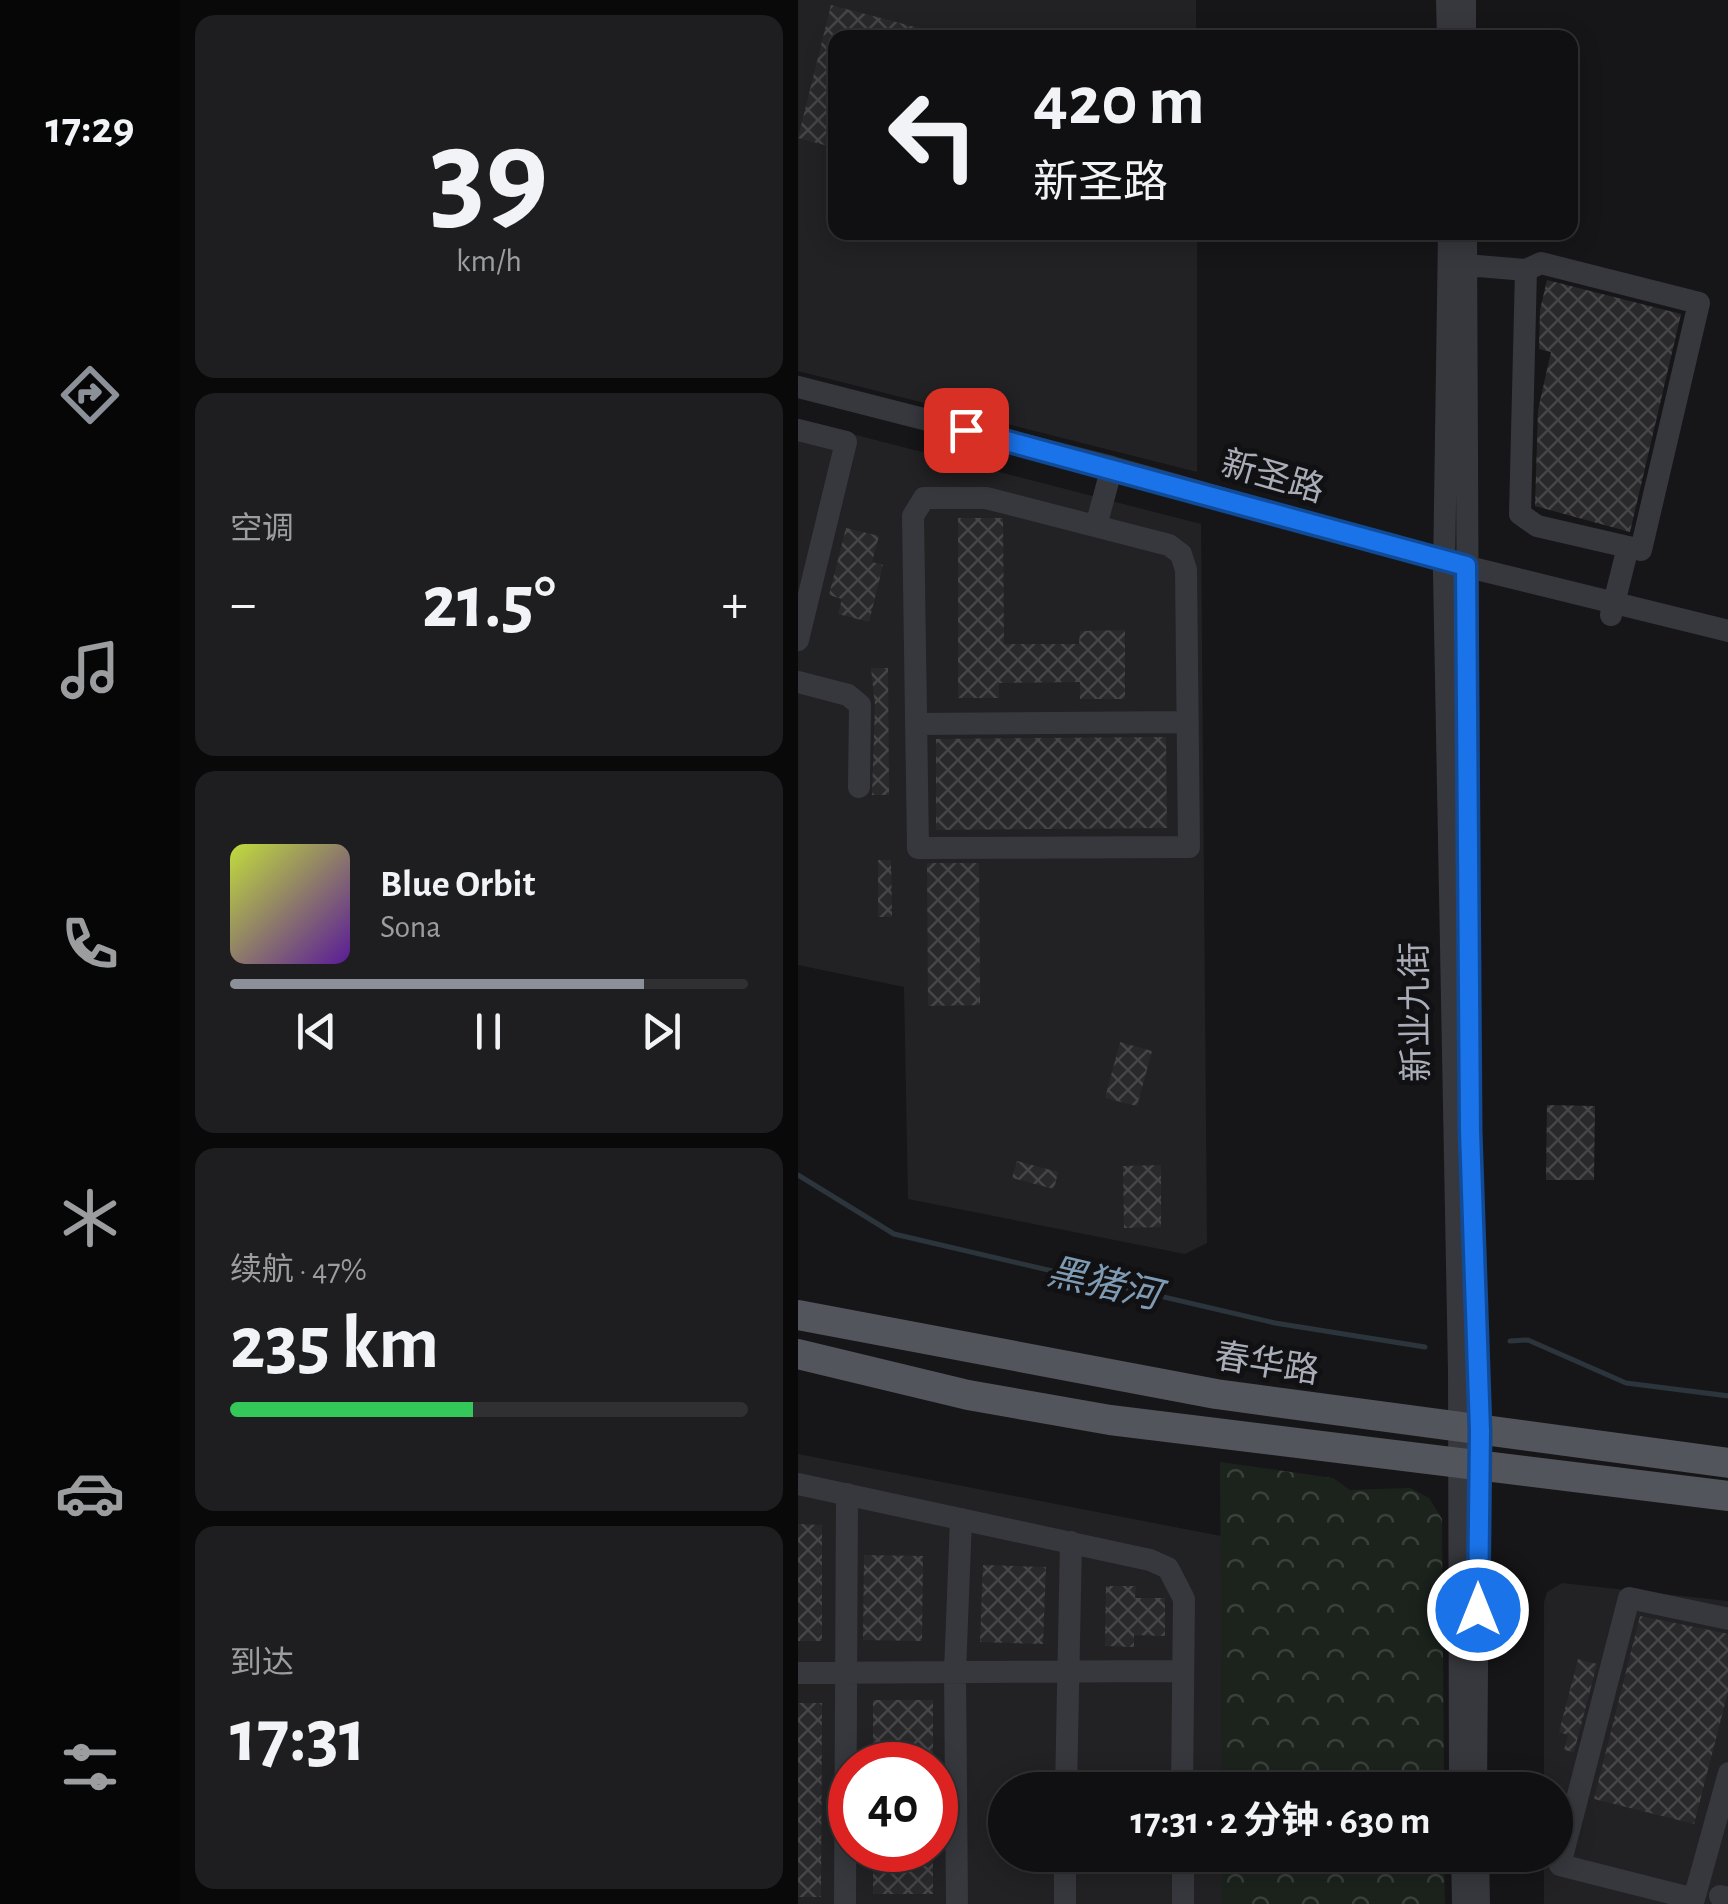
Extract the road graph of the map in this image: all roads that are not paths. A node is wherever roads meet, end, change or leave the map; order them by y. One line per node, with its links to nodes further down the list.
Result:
1 (1447, 0): 3 (street)
2 (1465, 0): 4 (street)
3 (1448, 30)
4 (1465, 30)
5 (1452, 240): 7 (street, 新业九街)
6 (1464, 240): 7 (street, 新业九街)
7 (1458, 264): 8 (street); 17 (street, 新业九街)
8 (1526, 270): 16 (street); 16 (street)
9 (798, 387): 11 (street, 新圣路)
10 (798, 401): 11 (street, 新圣路)
11 (856, 408): 13 (street); 14 (street, 新圣路)
12 (798, 430): 13 (street)
13 (846, 442): 20 (street)
14 (1110, 474): 15 (street); 17 (street, 新圣路)
15 (1096, 526): 23 (street); 24 (street)
16 (1628, 547): 18 (street)
17 (1455, 570): 18 (street, 新圣路); 32 (street, 新业九街)
18 (1612, 608): 19 (street, 新圣路); 21 (street, 新圣路)
19 (1728, 631)
20 (798, 640)
21 (1728, 644)
22 (798, 682): 25 (street)
23 (1187, 722): 24 (street); 24 (street)
24 (916, 724)
25 (859, 787)
26 (798, 1302): 28 (main road)
27 (798, 1315): 28 (main road, 春华路)
28 (860, 1324): 32 (main road, 春华路)
29 (798, 1354): 31 (main road)
30 (798, 1367): 31 (main road)
31 (853, 1370): 34 (main road)
32 (1469, 1430): 33 (main road, 春华路); 34 (street, 新业九街)
33 (1728, 1462)
34 (1468, 1464): 37 (main road); 48 (street, 新业九街); 49 (street, 新业九街)
35 (798, 1484): 36 (street)
36 (848, 1494): 38 (street); 43 (street)
37 (1728, 1496)
38 (960, 1518): 39 (street); 44 (street)
39 (1071, 1542): 41 (street); 42 (street)
40 (1728, 1619): 51 (street)
41 (1066, 1671): 42 (street); 44 (street); 46 (street)
42 (1181, 1671): 47 (street)
43 (844, 1672): 44 (street); 45 (street); 57 (street)
44 (955, 1672): 58 (street)
45 (798, 1673)
46 (1066, 1772)
47 (1182, 1772)
48 (1460, 1772)
49 (1476, 1772)
50 (1728, 1773): 52 (street)
51 (1573, 1783)
52 (1573, 1867)
53 (1066, 1872): 59 (street)
54 (1182, 1872): 60 (street)
55 (1462, 1872): 61 (street)
56 (1478, 1872): 62 (street)
57 (844, 1904)
58 (958, 1904)
59 (1065, 1904)
60 (1183, 1904)
61 (1463, 1904)
62 (1479, 1904)

